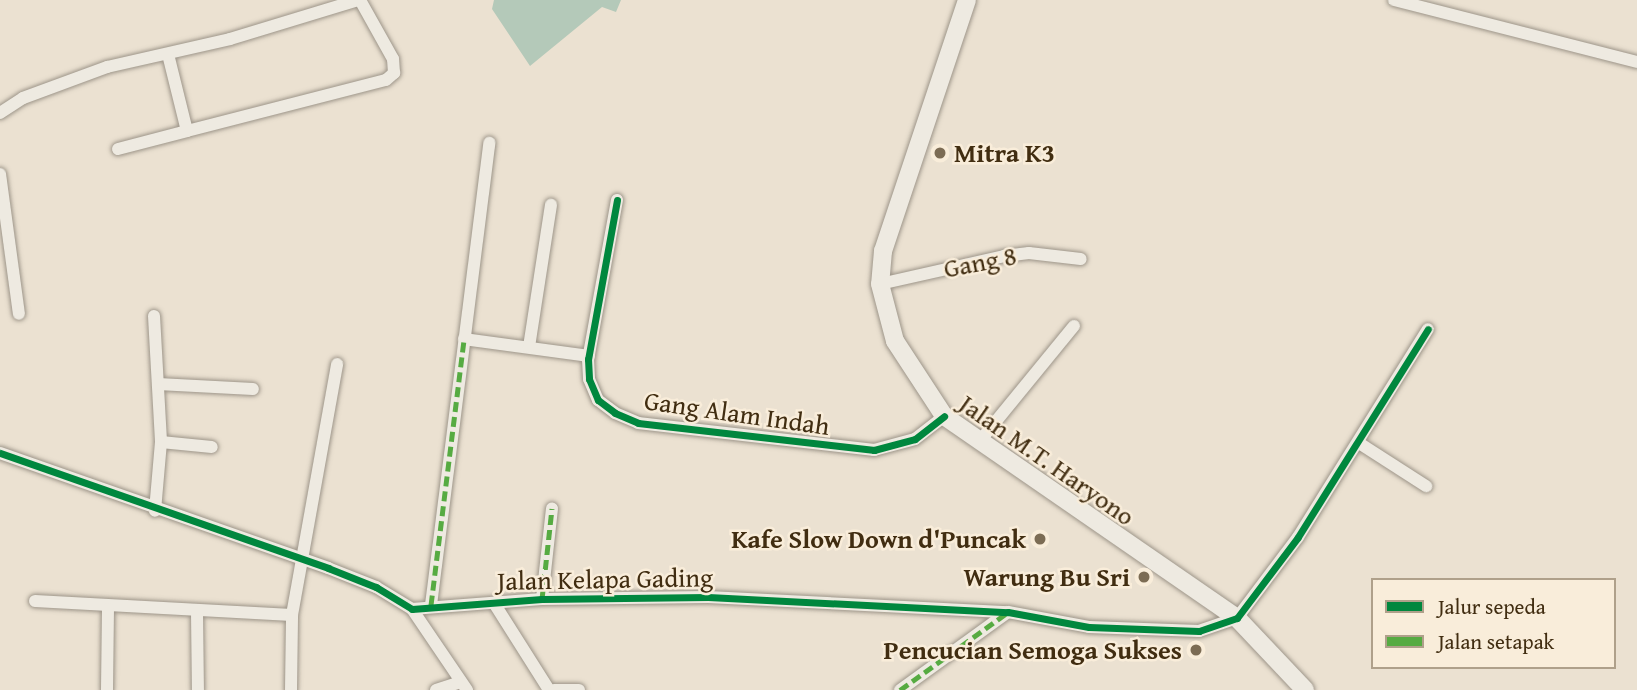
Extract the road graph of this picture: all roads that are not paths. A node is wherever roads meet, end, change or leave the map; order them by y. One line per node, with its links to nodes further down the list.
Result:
1 (359, 0): 4 (street); 7 (street)
2 (967, 0): 14 (main road, Jalan M.T. Haryono)
3 (1394, 0): 5 (street)
4 (168, 54): 6 (street); 7 (street)
5 (1637, 62)
6 (0, 113)
7 (187, 131): 9 (street)
8 (489, 143): 19 (street)
9 (118, 149)
10 (0, 174): 15 (street)
11 (617, 200): 21 (street, Gang Alam Indah)
12 (551, 205): 20 (street)
13 (1081, 259): 14 (street, Gang 8)
14 (880, 284): 25 (main road, Jalan M.T. Haryono)
15 (19, 314)
16 (154, 316): 23 (street)
17 (1074, 326): 27 (street)
18 (1428, 329): 28 (street)
19 (464, 339): 20 (street); 38 (street)
20 (529, 346): 21 (street)
21 (589, 356): 25 (street, Gang Alam Indah)
22 (337, 365): 34 (street)
23 (158, 384): 24 (street); 26 (street)
24 (253, 389)
25 (944, 416): 27 (main road, Jalan M.T. Haryono)
26 (161, 442): 29 (street); 33 (street)
27 (979, 442): 44 (main road, Jalan M.T. Haryono)
28 (1359, 443): 31 (street); 44 (street)
29 (212, 447)
30 (0, 453): 33 (street)
31 (1426, 486)
32 (552, 509): 35 (street)
33 (155, 511): 34 (street)
34 (301, 561): 40 (street); 43 (street)
35 (542, 599): 37 (street, Jalan Kelapa Gading); 41 (street, Jalan Kelapa Gading)
36 (35, 601): 39 (street)
37 (494, 603): 38 (street, Jalan Kelapa Gading); 50 (street)
38 (430, 605): 40 (street, Jalan Kelapa Gading)
39 (108, 609): 42 (street); 46 (street)
40 (412, 609): 45 (street)
41 (1008, 611): 44 (street, Jalan Kelapa Gading); 53 (street)
42 (197, 613): 43 (street); 47 (street)
43 (292, 615): 48 (street)
44 (1237, 618): 54 (main road, Jalan M.T. Haryono)
45 (464, 686): 49 (street)
46 (107, 690)
47 (198, 690)
48 (291, 690)
49 (436, 690)
50 (549, 690)
51 (554, 690): 52 (street)
52 (579, 690)
53 (900, 690)
54 (1306, 690)

